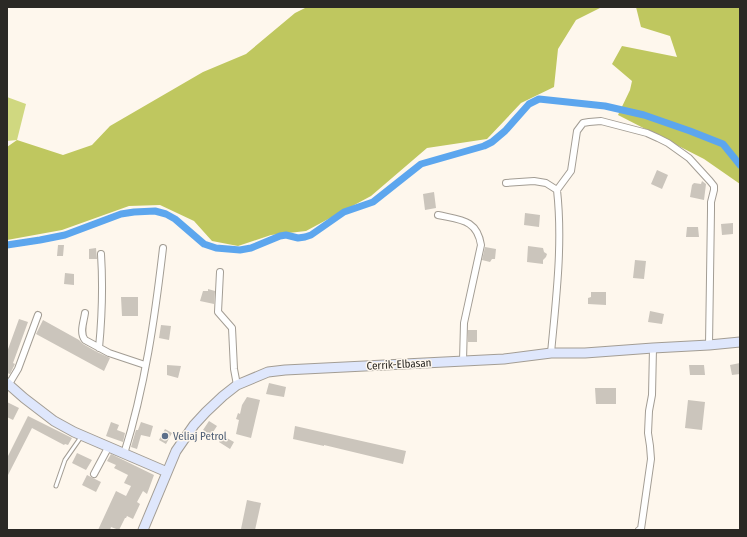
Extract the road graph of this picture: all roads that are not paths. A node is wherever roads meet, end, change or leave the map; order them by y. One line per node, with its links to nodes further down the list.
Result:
1 (506, 183): 2 (street)
2 (557, 190): 10 (street); 13 (street)
3 (438, 215): 14 (street)
4 (163, 248): 15 (street)
5 (101, 254): 11 (street)
6 (220, 272): 17 (street)
7 (85, 313): 11 (street)
8 (38, 315): 16 (street)
9 (740, 342): 10 (main road, Cerrik-Elbasan)
10 (709, 345): 12 (main road, Cerrik-Elbasan)
11 (99, 348): 15 (street)
12 (653, 348): 13 (main road, Cerrik-Elbasan); 25 (street)
13 (551, 353): 14 (main road, Cerrik-Elbasan)
14 (463, 361): 17 (main road, Cerrik-Elbasan)
15 (145, 365): 20 (street)
16 (8, 384): 18 (main road)
17 (237, 385): 21 (main road, Cerrik-Elbasan)
18 (82, 435): 19 (main road); 23 (lane)
19 (109, 446): 20 (main road); 22 (street)
20 (124, 454): 21 (main road)
21 (167, 472): 24 (main road, Cerrik-Elbasan)
22 (94, 474)
23 (56, 486)
24 (142, 530)
25 (639, 530)

